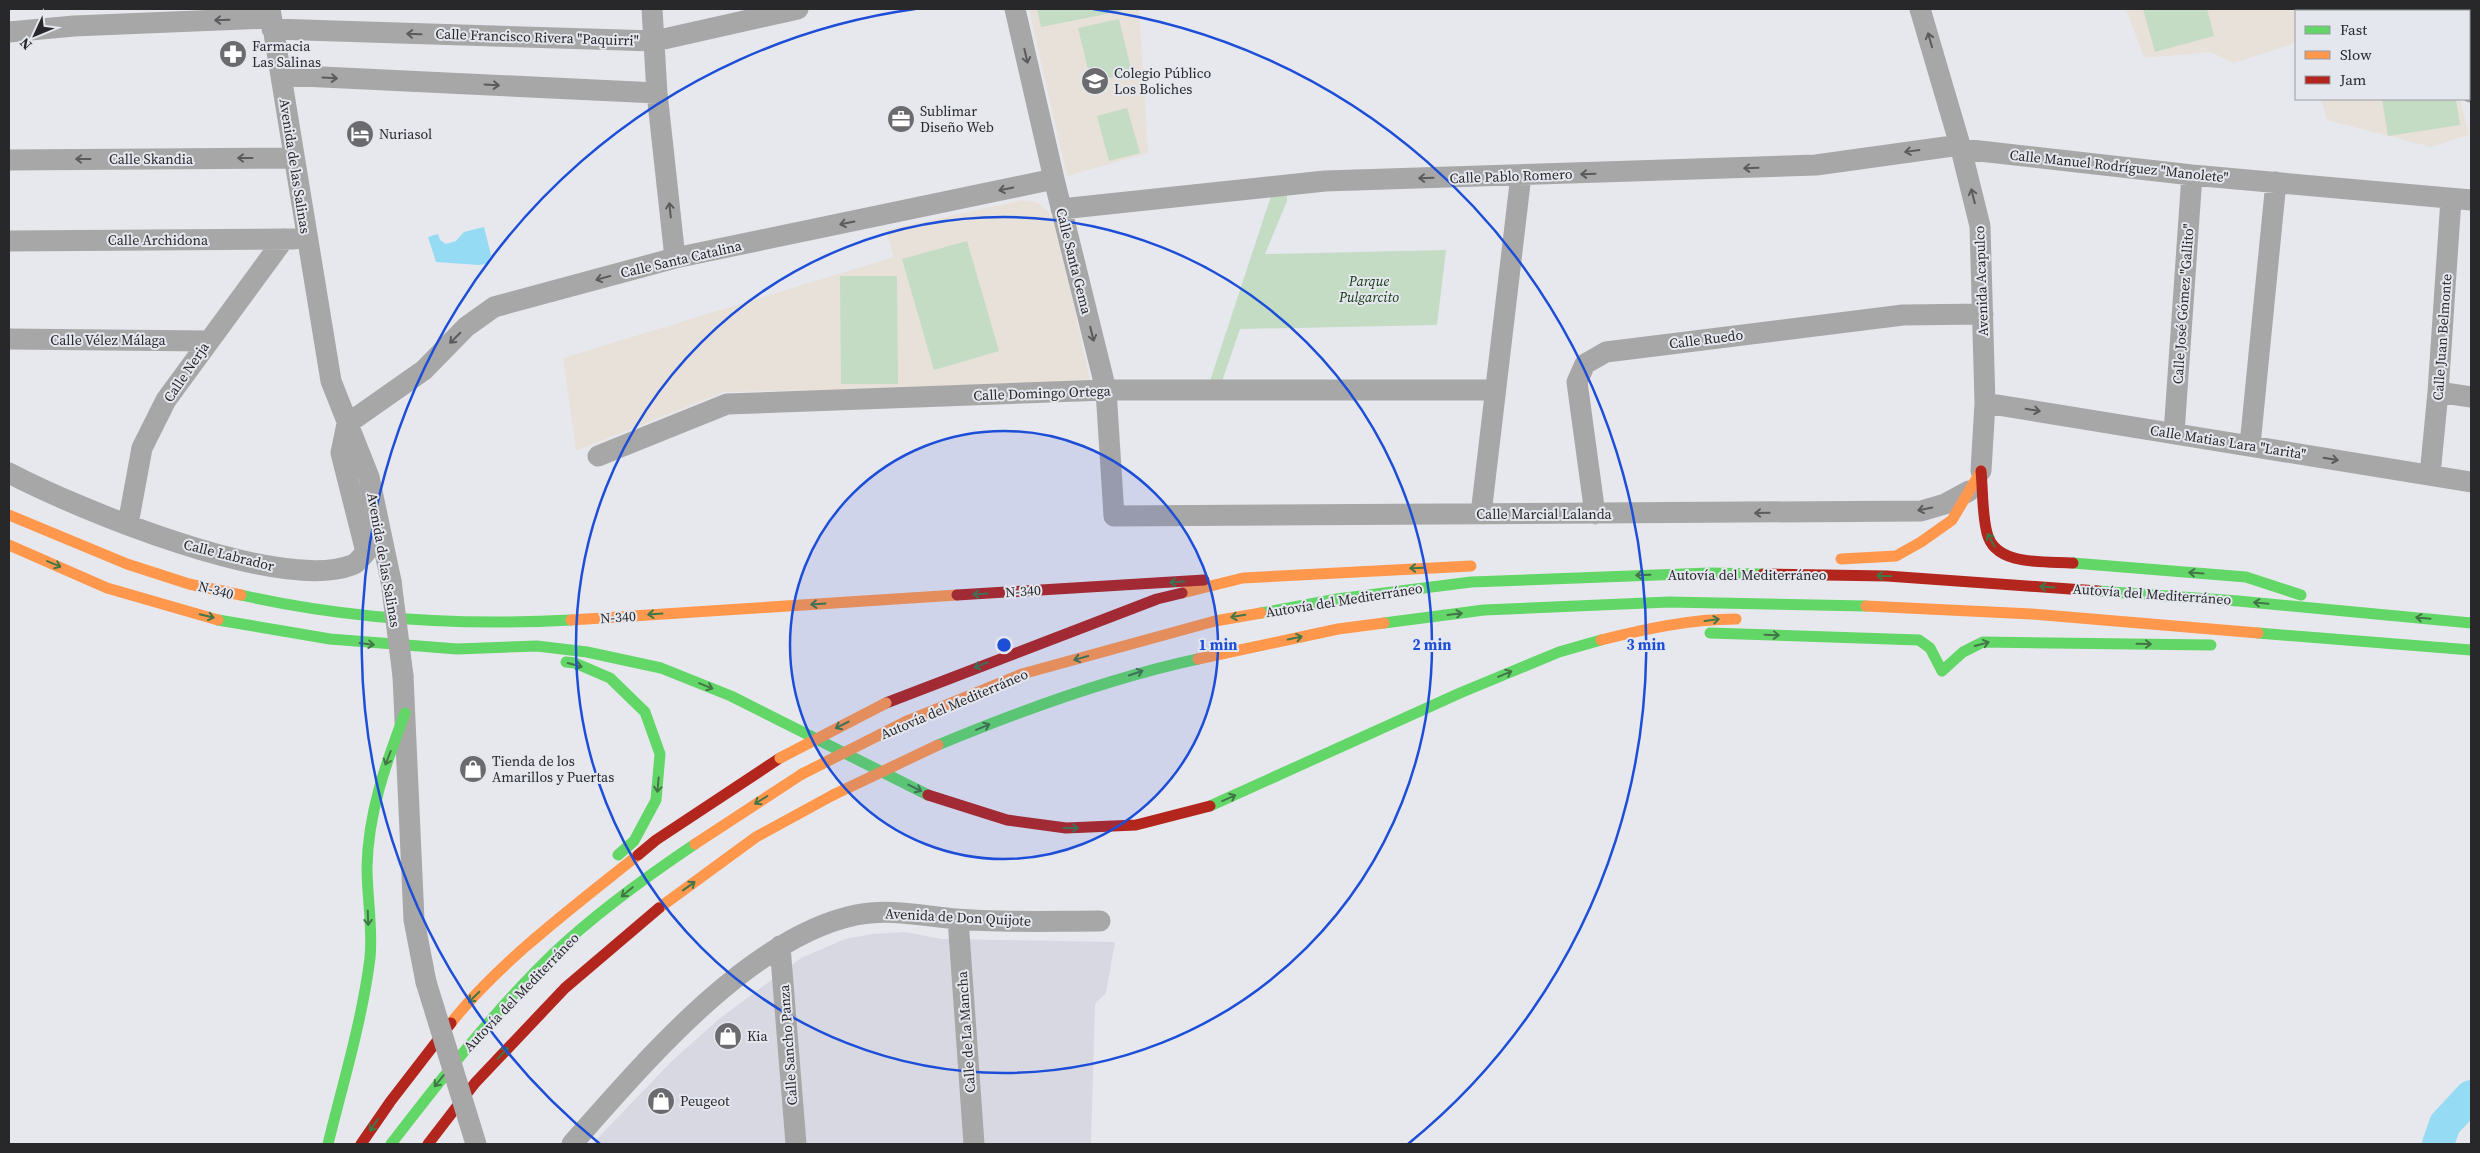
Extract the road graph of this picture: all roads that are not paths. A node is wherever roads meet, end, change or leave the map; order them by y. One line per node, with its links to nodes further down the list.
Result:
1 (652, 9): 8 (street)
2 (798, 9): 8 (street, Calle Francisco Rivera "Paquirri")
3 (1015, 9): 16 (street, Calle Santa Gema, one-way to 16)
4 (1920, 9): 11 (street, Avenida Acapulco, one-way to 4)
5 (74, 18): 6 (street, Calle Francisco Rivera "Paquirri", one-way to 5); 7 (street, Calle Francisco Rivera "Paquirri")
6 (271, 19): 8 (street, Calle Francisco Rivera "Paquirri", one-way to 6); 9 (street, Avenida de las Salinas)
7 (9, 32)
8 (656, 41): 10 (street)
9 (281, 75): 10 (street, one-way to 10); 12 (street, Avenida de las Salinas)
10 (657, 93): 23 (street, one-way to 10)
11 (1961, 147): 14 (street, Calle Pablo Romero, one-way to 14); 15 (street, Calle Manuel Rodríguez "Manolete"); 24 (street, Avenida Acapulco, one-way to 11)
12 (294, 158): 13 (street, Calle Skandia, one-way to 13); 21 (street, Avenida de las Salinas)
13 (9, 160)
14 (1521, 175): 19 (street, Calle Pablo Romero, one-way to 19); 28 (street)
15 (2192, 175): 17 (street, Calle Manuel Rodríguez "Manolete"); 33 (street, Calle José Gómez "Gallito")
16 (1054, 179): 19 (street, Calle Santa Gema); 23 (street, Calle Santa Catalina, one-way to 23)
17 (2276, 182): 18 (street, Calle Manuel Rodríguez "Manolete"); 34 (street)
18 (2461, 200): 29 (street, Calle Juan Belmonte)
19 (1061, 209): 27 (street, Calle Santa Gema, one-way to 27)
20 (284, 239): 21 (street, Calle Archidona); 22 (street, Calle Archidona); 26 (street, Calle Nerja)
21 (307, 239): 32 (street, Avenida de las Salinas)
22 (9, 241)
23 (675, 258): 32 (street, Calle Santa Catalina, one-way to 32)
24 (1984, 314): 31 (street, Avenida Acapulco); 42 (street, Calle Ruedo)
25 (9, 339): 26 (street, Calle Vélez Málaga)
26 (208, 341): 45 (street, Calle Nerja)
27 (1106, 390): 28 (street, Calle Domingo Ortega); 35 (street, Calle Domingo Ortega); 44 (street, Calle Santa Gema)
28 (1495, 390): 41 (street)
29 (2438, 392): 30 (street); 38 (street, Calle Juan Belmonte)
30 (2471, 397)
31 (1985, 403): 33 (street, Calle Matias Lara "Larita", one-way to 33); 36 (street, Avenida Acapulco)
32 (347, 424): 45 (street, Calle Labrador); 67 (street, Avenida de las Salinas, bridge)
33 (2174, 432): 34 (street, Calle Matias Lara "Larita")
34 (2250, 445): 38 (street, Calle Matias Lara "Larita", one-way to 38)
35 (598, 456)
36 (1981, 471): 40 (main road); 55 (main road, one-way to 36)
37 (9, 473): 45 (street)
38 (2430, 475): 39 (street, Calle Matias Lara "Larita")
39 (2471, 482)
40 (1970, 491): 42 (street, Calle Marcial Lalanda, one-way to 42); 47 (main road)
41 (1481, 514): 42 (street, Calle Marcial Lalanda); 44 (street, Calle Marcial Lalanda)
42 (1595, 514)
43 (9, 515): 53 (main road, N-340, one-way to 43)
44 (1114, 516)
45 (118, 520)
46 (9, 545): 63 (main road, N-340, one-way to 63)
47 (1827, 559)
48 (1799, 563): 52 (main road)
49 (1640, 564): 51 (main road)
50 (1485, 565): 53 (main road, one-way to 53)
51 (1709, 573): 52 (main road, Autovía del Mediterráneo); 74 (main road, Autovía del Mediterráneo, one-way to 74, bridge)
52 (1768, 574): 55 (main road, Autovía del Mediterráneo, one-way to 52)
53 (1243, 578): 71 (main road, one-way to 71, bridge)
54 (1937, 610): 57 (main road); 60 (main road, Autovía del Mediterráneo); 75 (main road, Autovía del Mediterráneo, one-way to 54, bridge)
55 (2345, 610): 58 (main road, Autovía del Mediterráneo, one-way to 55)
56 (1749, 619): 59 (main road, one-way to 56)
57 (1878, 619)
58 (2471, 623)
59 (1636, 631): 61 (main road, one-way to 61); 63 (main road, one-way to 59)
60 (2367, 640): 62 (main road); 64 (main road, Autovía del Mediterráneo)
61 (2222, 645)
62 (2294, 648)
63 (457, 649): 65 (main road)
64 (2471, 650)
65 (536, 659)
66 (555, 661): 71 (main road, one-way to 71)
67 (405, 713): 72 (main road, one-way to 72); 76 (street, Avenida de las Salinas, bridge)
68 (958, 919): 69 (street, Avenida de Don Quijote); 70 (street, Avenida de Don Quijote); 79 (street, Calle de La Mancha)
69 (1100, 921)
70 (780, 946): 77 (street, Avenida de Don Quijote); 78 (street, Calle Sancho Panza)
71 (509, 963): 73 (main road, one-way to 73)
72 (328, 1144)
73 (361, 1144)
74 (391, 1144)
75 (428, 1144)
76 (476, 1144)
77 (572, 1144)
78 (796, 1144)
79 (974, 1144)

